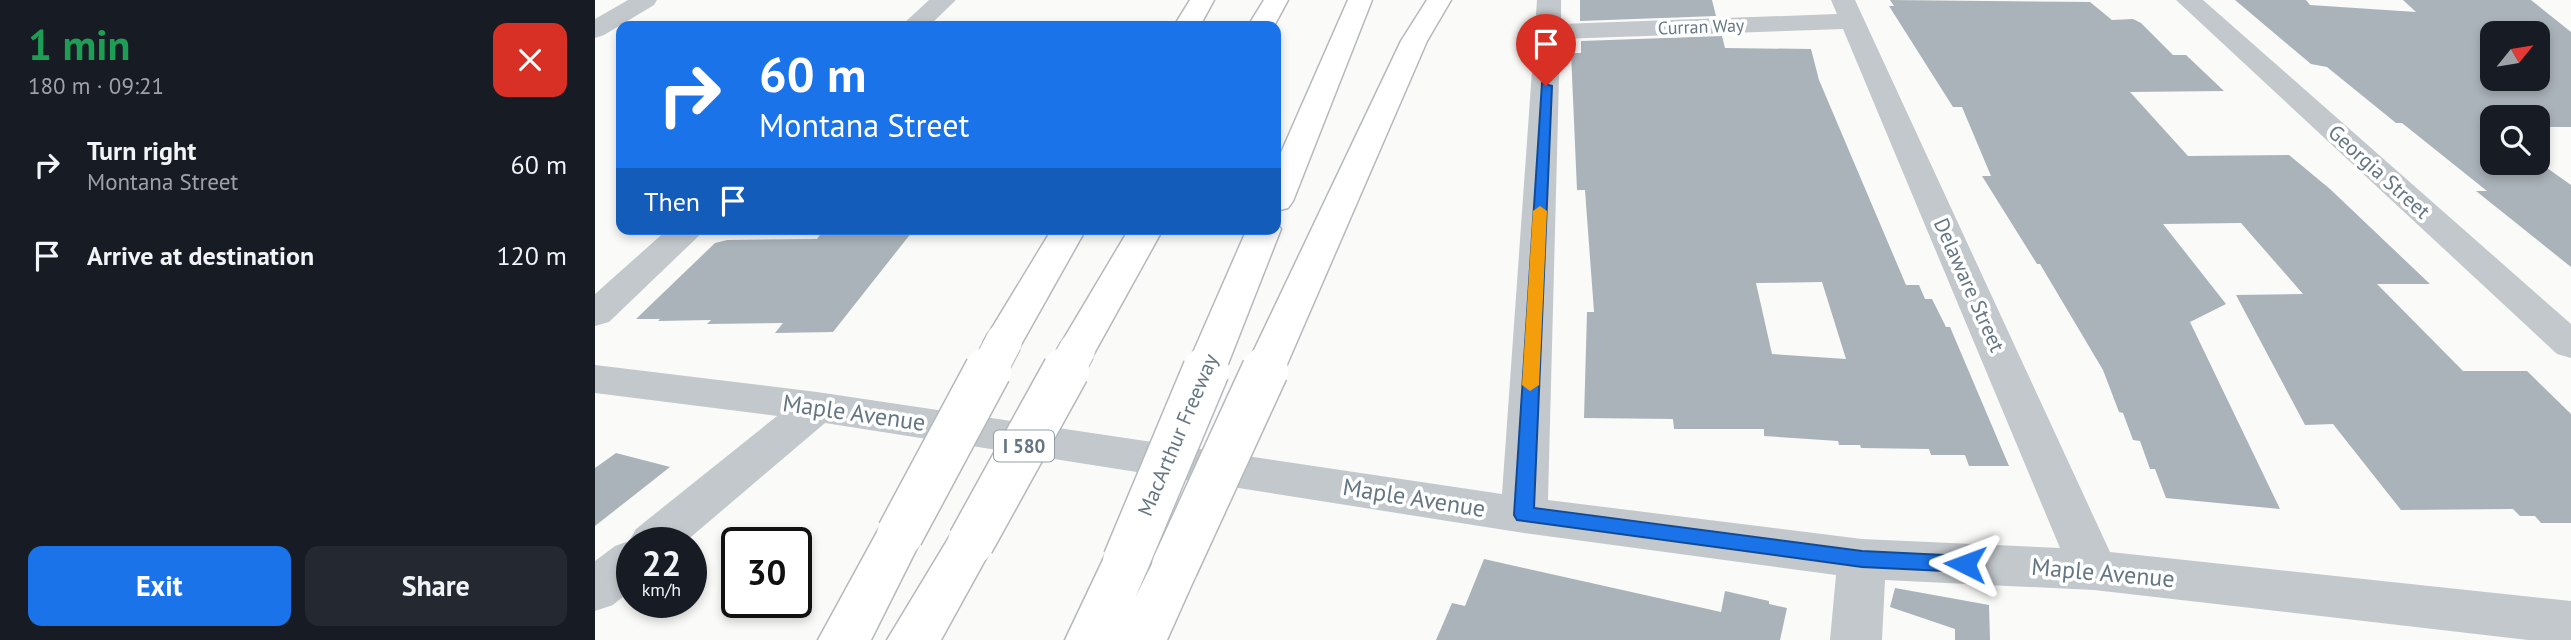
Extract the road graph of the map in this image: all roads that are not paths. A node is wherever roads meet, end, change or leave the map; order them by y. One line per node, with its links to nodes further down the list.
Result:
1 (645, 0): 13 (street)
2 (944, 0): 10 (street)
3 (1202, 0): 11 (highway)
4 (1276, 0): 12 (highway)
5 (1360, 0): 14 (highway)
6 (1439, 0): 33 (highway, bridge)
7 (2188, 0): 20 (street, Georgia Street)
8 (1848, 11): 9 (street, Curran Way); 26 (street, Delaware Street)
9 (1549, 16): 23 (street)
10 (921, 21)
11 (1190, 21)
12 (1264, 21)
13 (602, 29)
14 (1281, 189)
15 (682, 235): 19 (street)
16 (1066, 235): 30 (highway, bridge)
17 (1143, 235): 31 (highway, I 580, bridge)
18 (1262, 235): 32 (highway, MacArthur Freeway, bridge)
19 (595, 314)
20 (2571, 345)
21 (595, 379): 22 (street, Maple Avenue)
22 (817, 407): 23 (street, Maple Avenue); 24 (street)
23 (1524, 515): 25 (street, Maple Avenue)
24 (671, 527)
25 (1862, 559): 26 (street, Maple Avenue); 34 (street)
26 (2094, 570): 29 (street, Maple Avenue)
27 (616, 573): 28 (street)
28 (595, 590)
29 (2551, 628)
30 (844, 640)
31 (913, 640)
32 (1091, 640)
33 (1141, 640)
34 (1856, 640)

